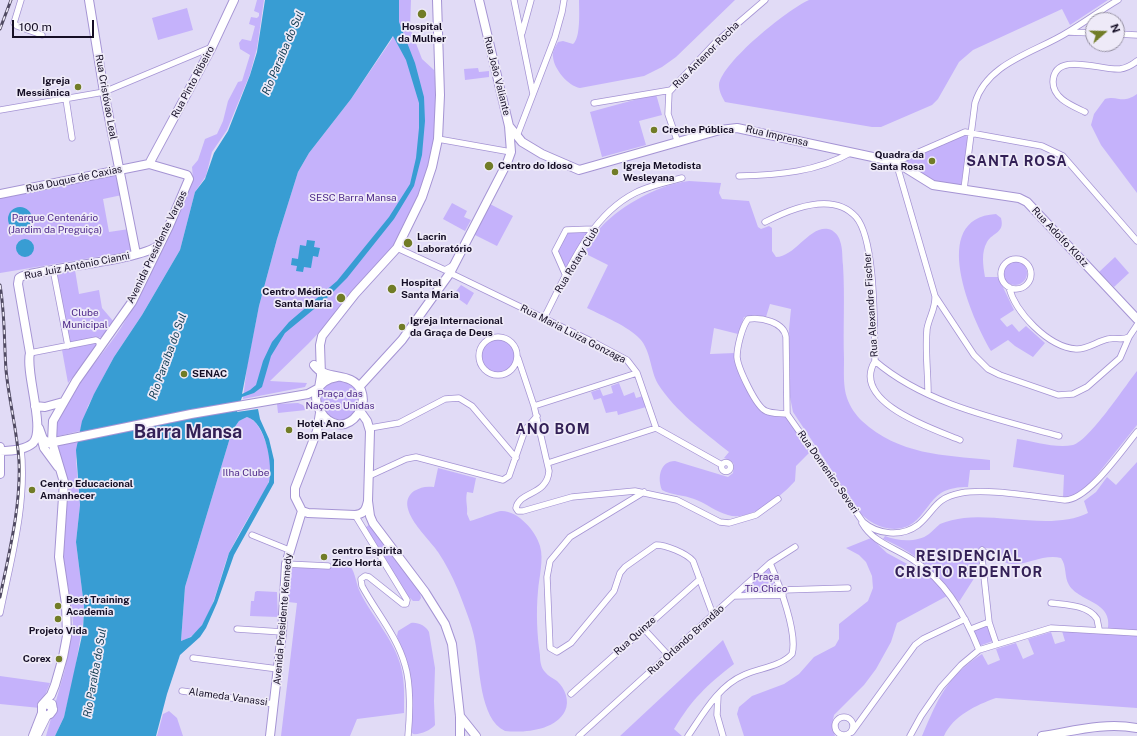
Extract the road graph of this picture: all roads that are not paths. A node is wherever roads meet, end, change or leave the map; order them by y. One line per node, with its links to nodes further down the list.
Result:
1 (21, 0): 15 (street)
2 (89, 0): 20 (street, Rua Cristóvao Leal)
3 (234, 0): 17 (street, Rua Pinto Ribeiro)
4 (437, 0): 29 (street)
5 (479, 0): 26 (street, Rua João Valiante)
6 (514, 0): 12 (street)
7 (532, 0): 12 (street)
8 (564, 0): 21 (street)
9 (766, 0): 19 (street, Rua Antenor Rocha)
10 (1118, 0): 11 (street)
11 (1068, 32): 13 (street); 27 (street)
12 (522, 33): 21 (street)
13 (1085, 33)
14 (1125, 34): 16 (street)
15 (42, 35)
16 (1137, 35)
17 (212, 47): 20 (street); 35 (street, Rua Pinto Ribeiro)
18 (1137, 61): 25 (street)
19 (671, 90): 23 (street); 31 (street, Rua Antenor Rocha)
20 (104, 92): 22 (street); 36 (street, Rua Cristóvao Leal)
21 (533, 94): 30 (street)
22 (66, 99): 24 (street); 28 (street)
23 (594, 103)
24 (0, 110)
25 (1085, 112)
26 (509, 126): 30 (street, Rua Imprensa); 32 (street, Rua João Valiante)
27 (972, 133): 34 (street); 39 (street); 43 (street)
28 (72, 138)
29 (438, 139): 32 (street); 45 (street)
30 (520, 139): 31 (street, Rua Imprensa); 32 (street)
31 (678, 143): 33 (street, Rua Imprensa)
32 (511, 152): 47 (street)
33 (852, 152): 34 (street, Rua Imprensa); 37 (street)
34 (896, 162): 39 (street, Rua Imprensa); 53 (street)
35 (149, 164): 36 (street, Rua Duque de Caxias); 44 (street, Avenida Presidente Vargas)
36 (119, 170): 40 (street, Rua Duque de Caxias); 46 (street, Rua Cristóvao Leal)
37 (739, 176)
38 (682, 178): 42 (street, Rua Rotary Club)
39 (964, 189): 55 (street, Rua Adolfo Klotz)
40 (0, 194)
41 (765, 222): 64 (street, Rua Alexandre Fischer)
42 (593, 229): 51 (street, Rua Rotary Club); 51 (street)
43 (1137, 241)
44 (160, 244): 46 (street, Rua Juiz Antônio Cianni); 48 (street, Avenida Presidente Vargas)
45 (397, 248): 47 (street); 66 (street)
46 (136, 254): 48 (street, Rua Juiz Antônio Cianni); 49 (street, Rua Juiz Antônio Cianni)
47 (455, 264): 50 (street)
48 (151, 266): 60 (street, Avenida Presidente Vargas)
49 (53, 269): 59 (street); 62 (street, Rua Juiz Antônio Cianni)
50 (450, 273): 54 (street, Rua Maria Luiza Gonzaga); 69 (street)
51 (566, 276): 54 (street, Rua Rotary Club)
52 (1009, 287): 52 (street); 58 (street)
53 (935, 296): 61 (street); 71 (street)
54 (544, 318): 67 (street, Rua Maria Luiza Gonzaga)
55 (1137, 319)
56 (1137, 325): 57 (street)
57 (1129, 337): 58 (street); 61 (street)
58 (1118, 338): 61 (street)
59 (68, 346): 60 (street); 62 (street)
60 (100, 348): 73 (street, Avenida Presidente Vargas)
61 (1124, 348)
62 (30, 353): 75 (street)
63 (518, 358): 63 (street); 74 (street)
64 (875, 361): 71 (street); 85 (street, Rua Alexandre Fischer)
65 (314, 365): 66 (street)
66 (321, 372): 68 (street); 70 (street)
67 (638, 373): 74 (street); 82 (street, Rua Maria Luiza Gonzaga)
68 (337, 376): 69 (street); 70 (street)
69 (359, 386): 76 (street)
70 (319, 388): 72 (street); 77 (street)
71 (928, 393): 84 (street)
72 (293, 395): 77 (street); 86 (street)
73 (63, 402): 75 (street); 86 (street, Avenida Presidente Vargas)
74 (534, 406): 79 (street)
75 (36, 410): 80 (street); 88 (street)
76 (360, 411): 77 (street); 81 (street)
77 (320, 412): 99 (street)
78 (787, 414): 78 (street); 100 (street, Rua Domenico Severi)
79 (537, 416): 90 (street); 91 (street)
80 (39, 428): 86 (street); 94 (street)
81 (370, 428): 90 (street); 95 (street)
82 (656, 428): 91 (street); 92 (street)
83 (1137, 432): 103 (street)
84 (1058, 436)
85 (960, 440)
86 (55, 441): 94 (street)
87 (0, 447): 89 (street)
88 (21, 448): 89 (street); 117 (street)
89 (0, 451): 93 (street)
90 (516, 458): 95 (street)
91 (548, 463): 96 (street)
92 (722, 465)
93 (0, 474)
94 (63, 474): 136 (street)
95 (370, 476): 98 (street)
96 (644, 492): 97 (street); 112 (street)
97 (778, 499)
98 (368, 501): 101 (street); 102 (street)
99 (302, 511): 101 (street); 107 (street, Avenida Presidente Kennedy)
100 (856, 513): 103 (street, Rua Domenico Severi); 105 (street)
101 (356, 515): 102 (street); 143 (street)
102 (376, 527): 137 (street)
103 (878, 531): 105 (street)
104 (252, 535): 107 (street)
105 (877, 540): 119 (street)
106 (795, 546): 109 (street, Rua Orlando Brandão)
107 (289, 550): 110 (street, Avenida Presidente Kennedy)
108 (982, 558): 120 (street)
109 (770, 563): 114 (street); 115 (street, Rua Orlando Brandão)
110 (286, 564): 111 (street); 125 (street, Avenida Presidente Kennedy)
111 (328, 566)
112 (700, 579): 118 (street); 123 (street, Rua Quinze)
113 (848, 588): 114 (street)
114 (782, 592): 115 (street); 134 (street)
115 (735, 596): 118 (street, Rua Orlando Brandão)
116 (1051, 603): 124 (street)
117 (0, 613)
118 (713, 615): 129 (street, Rua Orlando Brandão)
119 (965, 619): 121 (street); 139 (street)
120 (989, 622): 121 (street); 127 (street)
121 (970, 628): 128 (street)
122 (237, 629): 125 (street)
123 (644, 629): 129 (street); 133 (street, Rua Quinze)
124 (1098, 629): 126 (street); 127 (street)
125 (282, 632): 131 (street, Avenida Presidente Kennedy)
126 (1137, 633)
127 (996, 643): 128 (street)
128 (979, 650): 149 (street)
129 (668, 655): 146 (street, Rua Orlando Brandão)
130 (193, 658): 131 (street)
131 (278, 669): 135 (street, Avenida Presidente Kennedy)
132 (182, 691): 135 (street, Alameda Vanassi)
133 (571, 694)
134 (718, 695): 147 (street); 148 (street)
135 (274, 704): 142 (street, Avenida Presidente Kennedy)
136 (45, 712): 140 (street); 141 (street)
137 (460, 716): 144 (street); 145 (street)
138 (1137, 728): 150 (street)
139 (852, 732)
140 (33, 736)
141 (38, 736)
142 (270, 736)
143 (408, 736)
144 (460, 736)
145 (476, 736)
146 (579, 736)
147 (688, 736)
148 (723, 736)
149 (910, 736)
150 (1042, 736)

